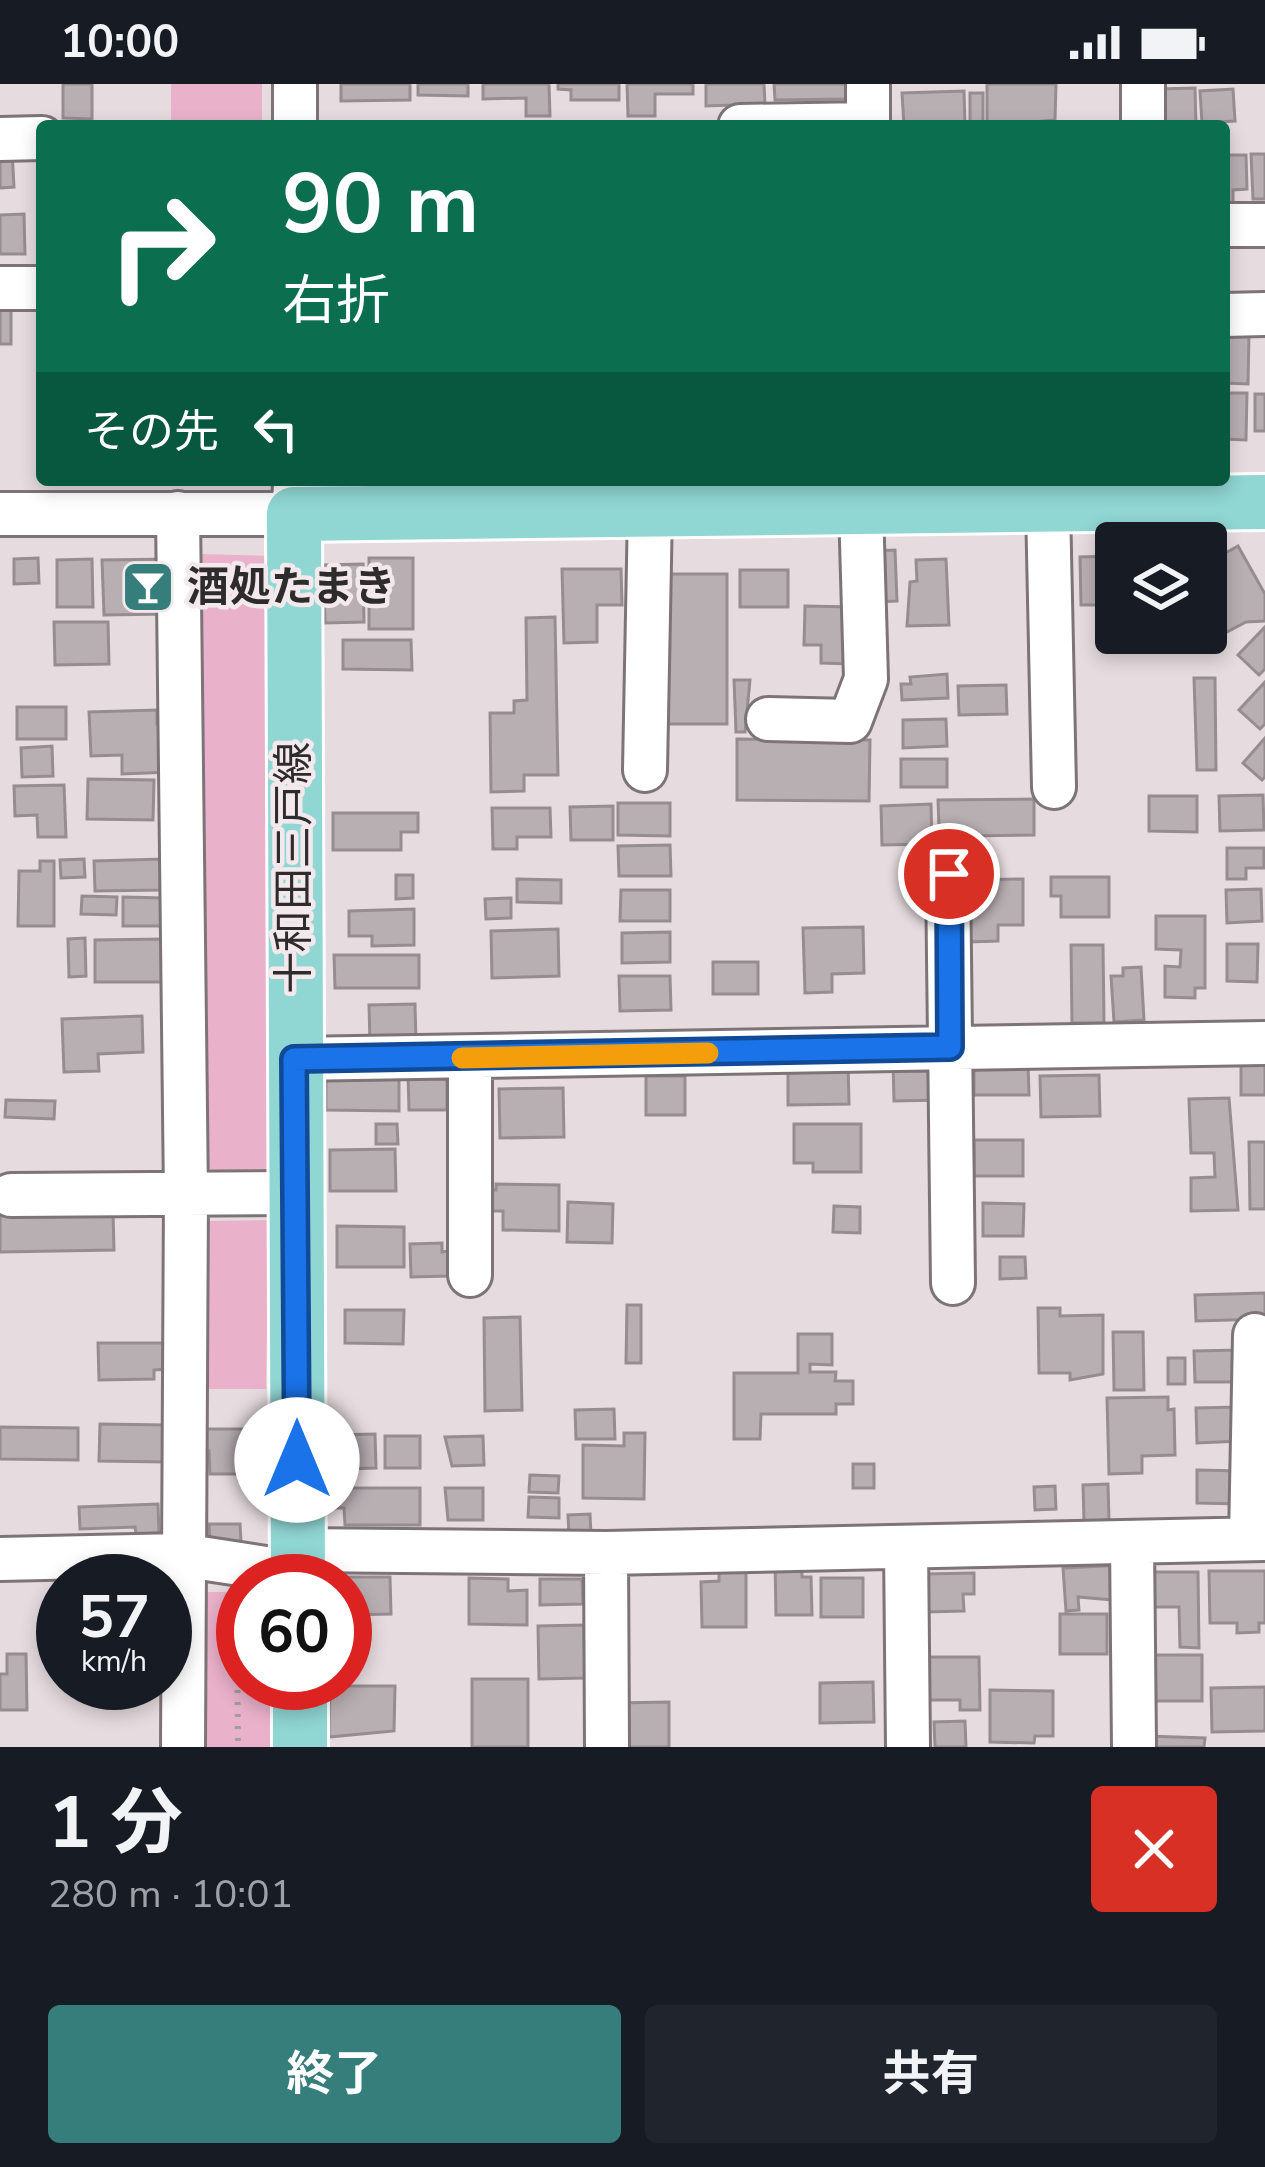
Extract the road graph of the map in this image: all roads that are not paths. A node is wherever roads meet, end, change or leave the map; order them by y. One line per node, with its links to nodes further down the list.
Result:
1 (296, 84): 4 (street)
2 (1143, 84): 6 (street)
3 (868, 111): 5 (street)
4 (295, 120)
5 (791, 120)
6 (1143, 120)
7 (36, 138): 8 (street)
8 (0, 139)
9 (1230, 225): 10 (street)
10 (1265, 225)
11 (36, 287): 12 (street)
12 (0, 288)
13 (1230, 314): 14 (street)
14 (1265, 314)
15 (1149, 492): 18 (main road); 19 (main road)
16 (294, 497): 20 (main road); 21 (street); 30 (main road, 十和田三戸線)
17 (868, 498): 19 (main road); 20 (main road); 23 (street)
18 (1265, 502)
19 (1048, 505): 25 (street)
20 (650, 510): 24 (street)
21 (178, 513): 22 (street); 33 (street)
22 (0, 514)
23 (768, 719)
24 (644, 770)
25 (1054, 787)
26 (949, 874): 28 (street)
27 (1265, 1043): 28 (street)
28 (950, 1047): 29 (street); 35 (street)
29 (470, 1058): 30 (street); 34 (street)
30 (294, 1059): 31 (main road, 十和田三戸線)
31 (295, 1193): 33 (street); 42 (main road, 十和田三戸線)
32 (11, 1195): 33 (street)
33 (186, 1196): 41 (street)
34 (470, 1275)
35 (953, 1283)
36 (1255, 1335): 37 (street)
37 (1258, 1539): 38 (street)
38 (1132, 1542): 39 (street); 52 (street)
39 (906, 1546): 40 (street); 51 (street)
40 (606, 1553): 45 (street); 50 (street)
41 (181, 1554)
42 (298, 1554)
43 (36, 1558): 44 (street)
44 (0, 1559)
45 (372, 1564)
46 (183, 1710): 48 (street)
47 (299, 1710): 49 (main road)
48 (183, 1747)
49 (300, 1747)
50 (607, 1747)
51 (908, 1747)
52 (1134, 1747)

